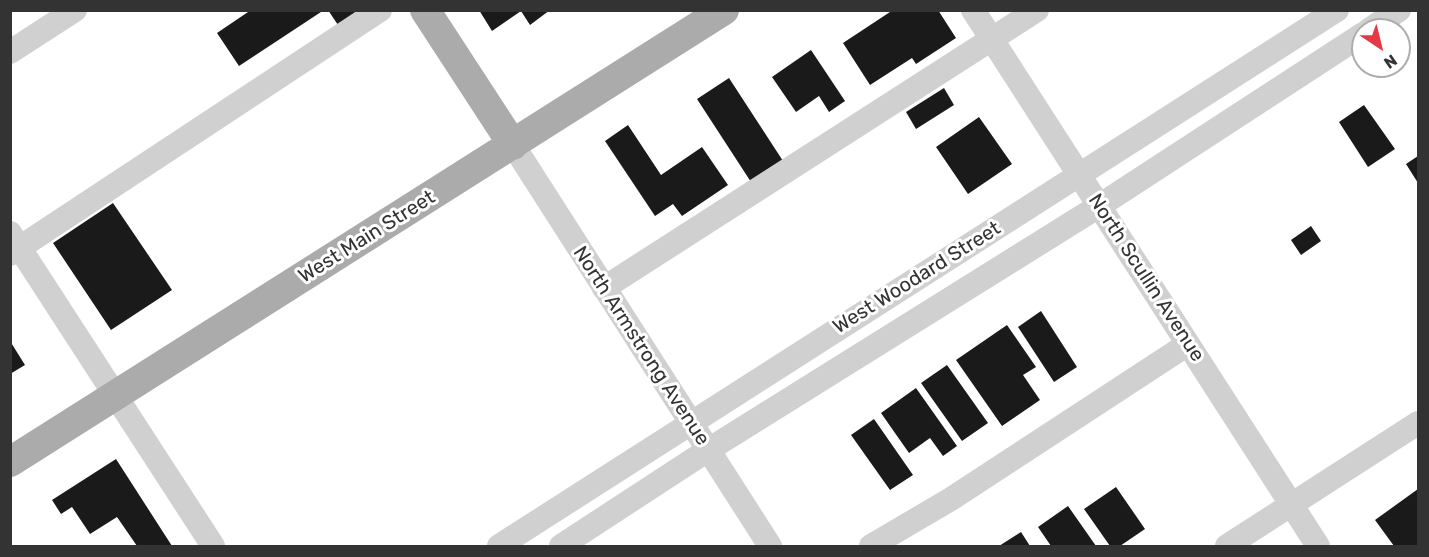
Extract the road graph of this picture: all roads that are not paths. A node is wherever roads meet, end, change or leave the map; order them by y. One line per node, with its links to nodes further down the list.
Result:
1 (75, 10): 10 (street)
2 (380, 10): 14 (street)
3 (425, 10): 11 (main road)
4 (724, 10): 11 (main road, West Main Street)
5 (974, 10): 8 (street, North Scullin Avenue)
6 (1037, 10): 8 (street)
7 (1337, 10): 12 (street, West Woodard Street)
8 (992, 39): 12 (street, North Scullin Avenue); 15 (street)
9 (1351, 42): 13 (street, West Woodard Street)
10 (10, 52)
11 (513, 145): 15 (street, North Armstrong Avenue); 17 (main road, West Main Street)
12 (1080, 175): 13 (street, North Scullin Avenue); 18 (street, West Woodard Street)
13 (1099, 206): 16 (street, North Scullin Avenue); 20 (street, West Woodard Street)
14 (14, 245): 17 (street)
15 (604, 288): 18 (street, North Armstrong Avenue)
16 (1188, 344): 22 (street, North Scullin Avenue); 27 (street)
17 (117, 396): 21 (main road, West Main Street); 23 (street)
18 (690, 422): 20 (street, North Armstrong Avenue); 24 (street, West Woodard Street)
19 (1419, 423): 22 (street)
20 (708, 450): 25 (street, West Woodard Street); 26 (street, North Armstrong Avenue)
21 (10, 462)
22 (1292, 505): 28 (street); 29 (street, North Scullin Avenue)
23 (213, 546)
24 (499, 546)
25 (561, 546)
26 (770, 546)
27 (871, 546)
28 (1227, 546)
29 (1318, 546)

